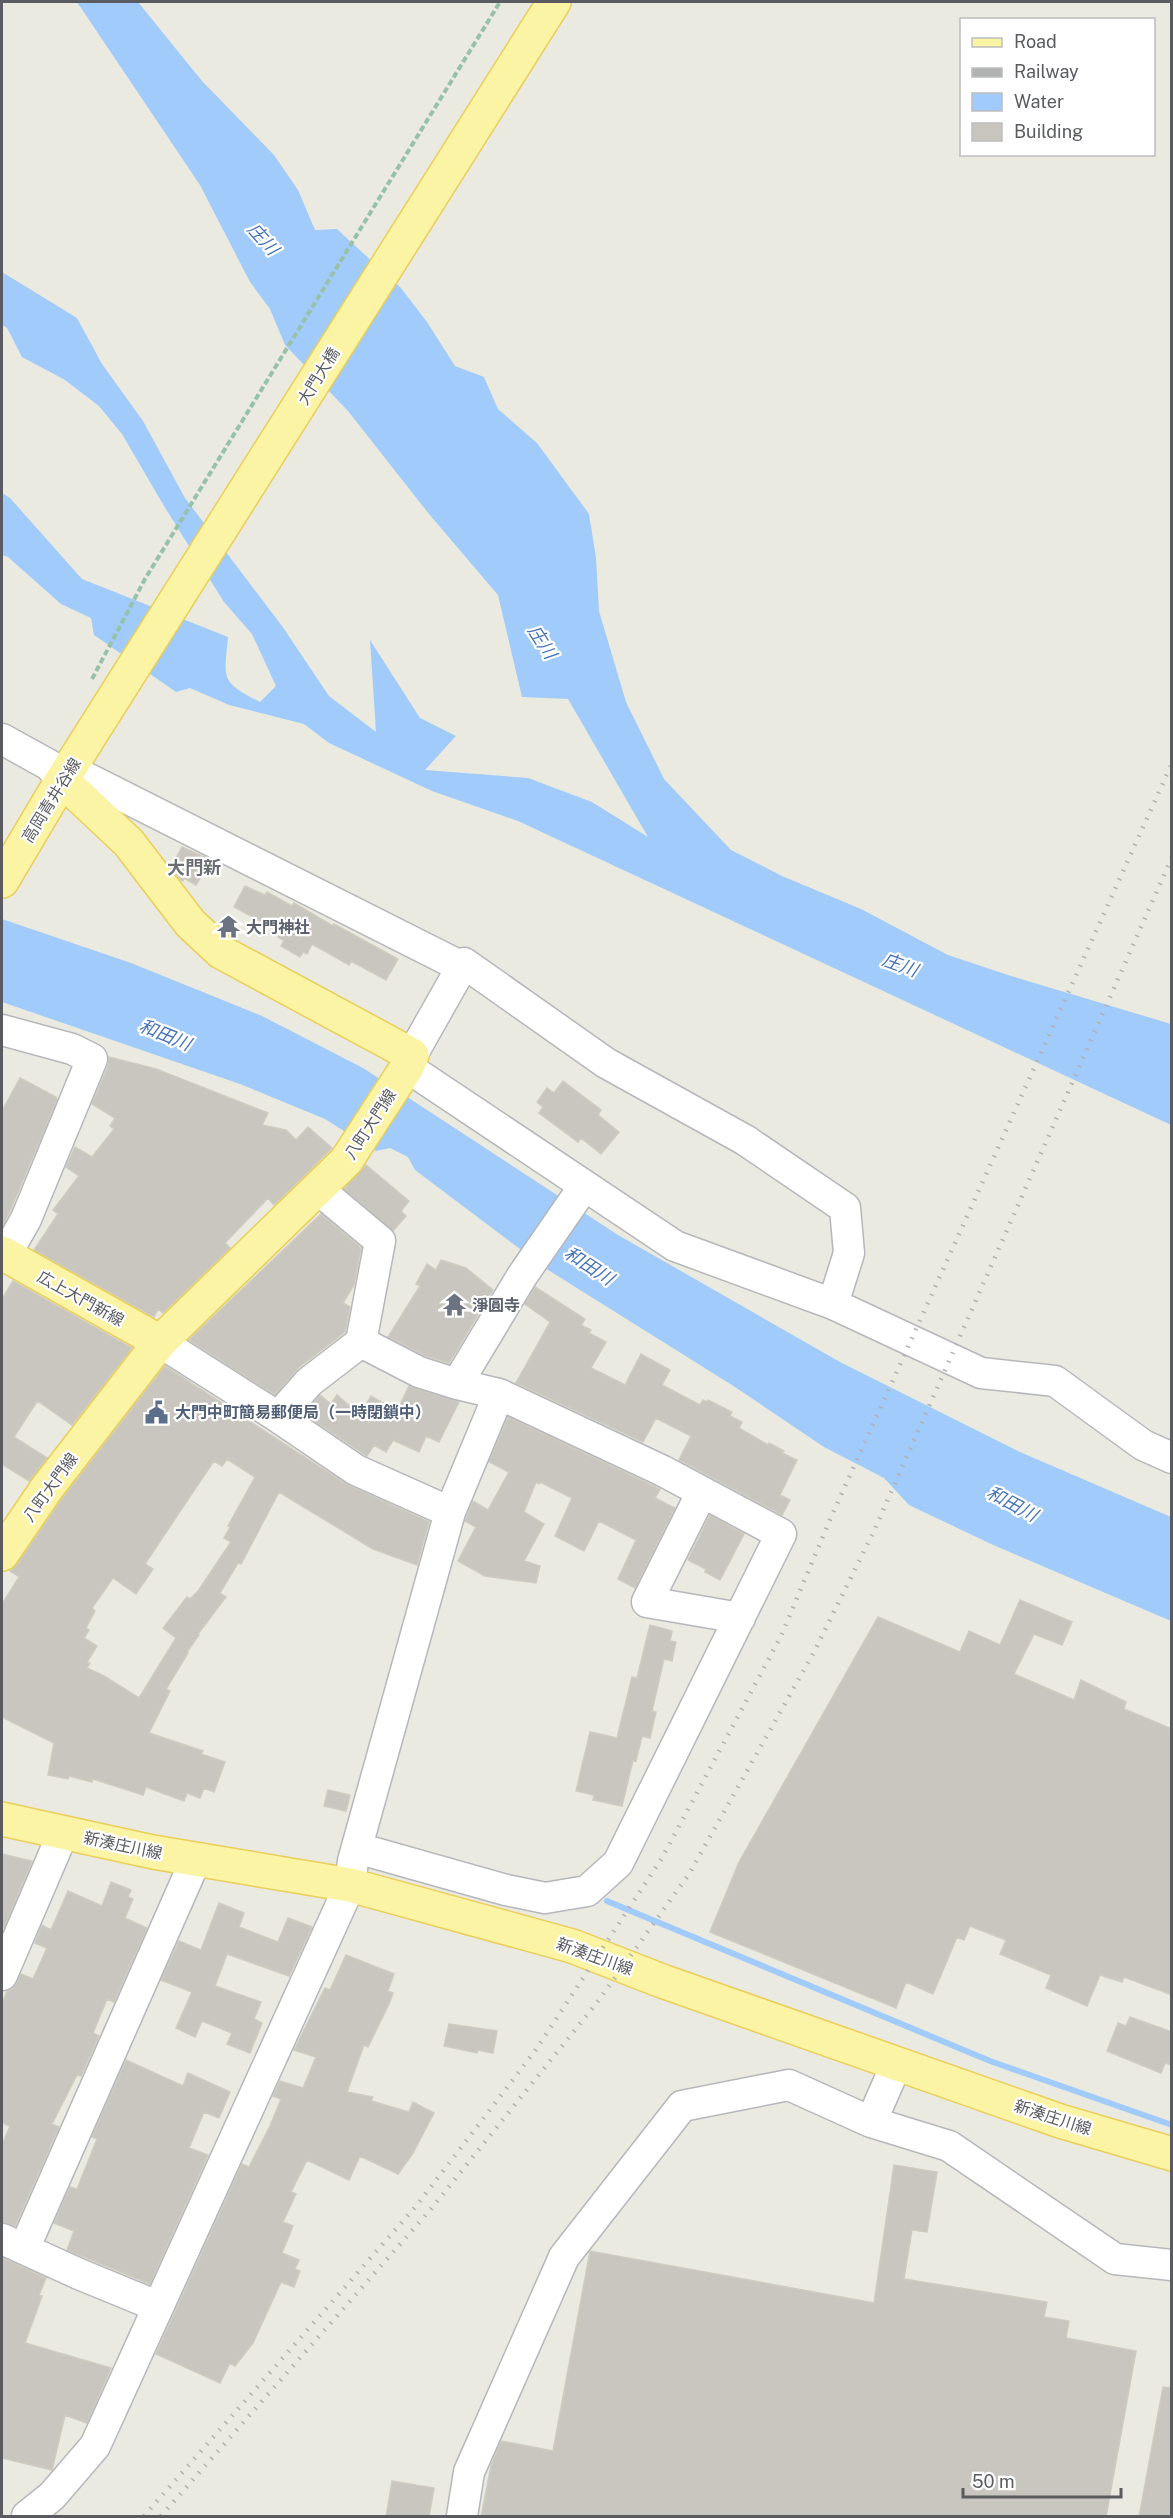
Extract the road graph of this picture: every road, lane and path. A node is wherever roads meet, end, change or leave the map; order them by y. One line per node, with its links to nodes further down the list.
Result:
1 (500, 2): 3 (path)
2 (554, 2): 5 (main road, 大門大橋)
3 (89, 684)
4 (2, 739): 5 (street)
5 (71, 766): 6 (main road, 高岡青井谷線); 7 (street); 9 (main road)
6 (2, 881)
7 (462, 967): 9 (street); 13 (street)
8 (2, 1030): 12 (street)
9 (410, 1061): 10 (main road, 八町大門線); 11 (street)
10 (318, 1189): 14 (main road, 八町大門線); 15 (street)
11 (580, 1189): 13 (street); 16 (street)
12 (3, 1255): 14 (main road, 広上大門新線)
13 (833, 1304): 19 (street)
14 (160, 1342): 18 (street); 22 (main road, 八町大門線)
15 (360, 1342): 16 (street); 18 (street)
16 (457, 1384): 17 (street)
17 (499, 1394): 20 (street); 21 (street)
18 (278, 1417): 21 (street)
19 (1172, 1458)
20 (702, 1492): 23 (street); 23 (street)
21 (450, 1512): 26 (street)
22 (2, 1554)
23 (740, 1618): 26 (street)
24 (2, 1819): 25 (main road, 新湊庄川線)
25 (63, 1833): 27 (main road, 新湊庄川線); 29 (street)
26 (357, 1848): 28 (street)
27 (196, 1859): 28 (main road, 新湊庄川線); 33 (street)
28 (350, 1885): 30 (main road, 新湊庄川線); 35 (street)
29 (2, 1975)
30 (897, 2063): 31 (street); 32 (main road, 新湊庄川線)
31 (871, 2122): 34 (street); 37 (street)
32 (1172, 2154)
33 (13, 2244): 35 (street)
34 (1172, 2265)
35 (158, 2306): 36 (street)
36 (27, 2517)
37 (462, 2517)

